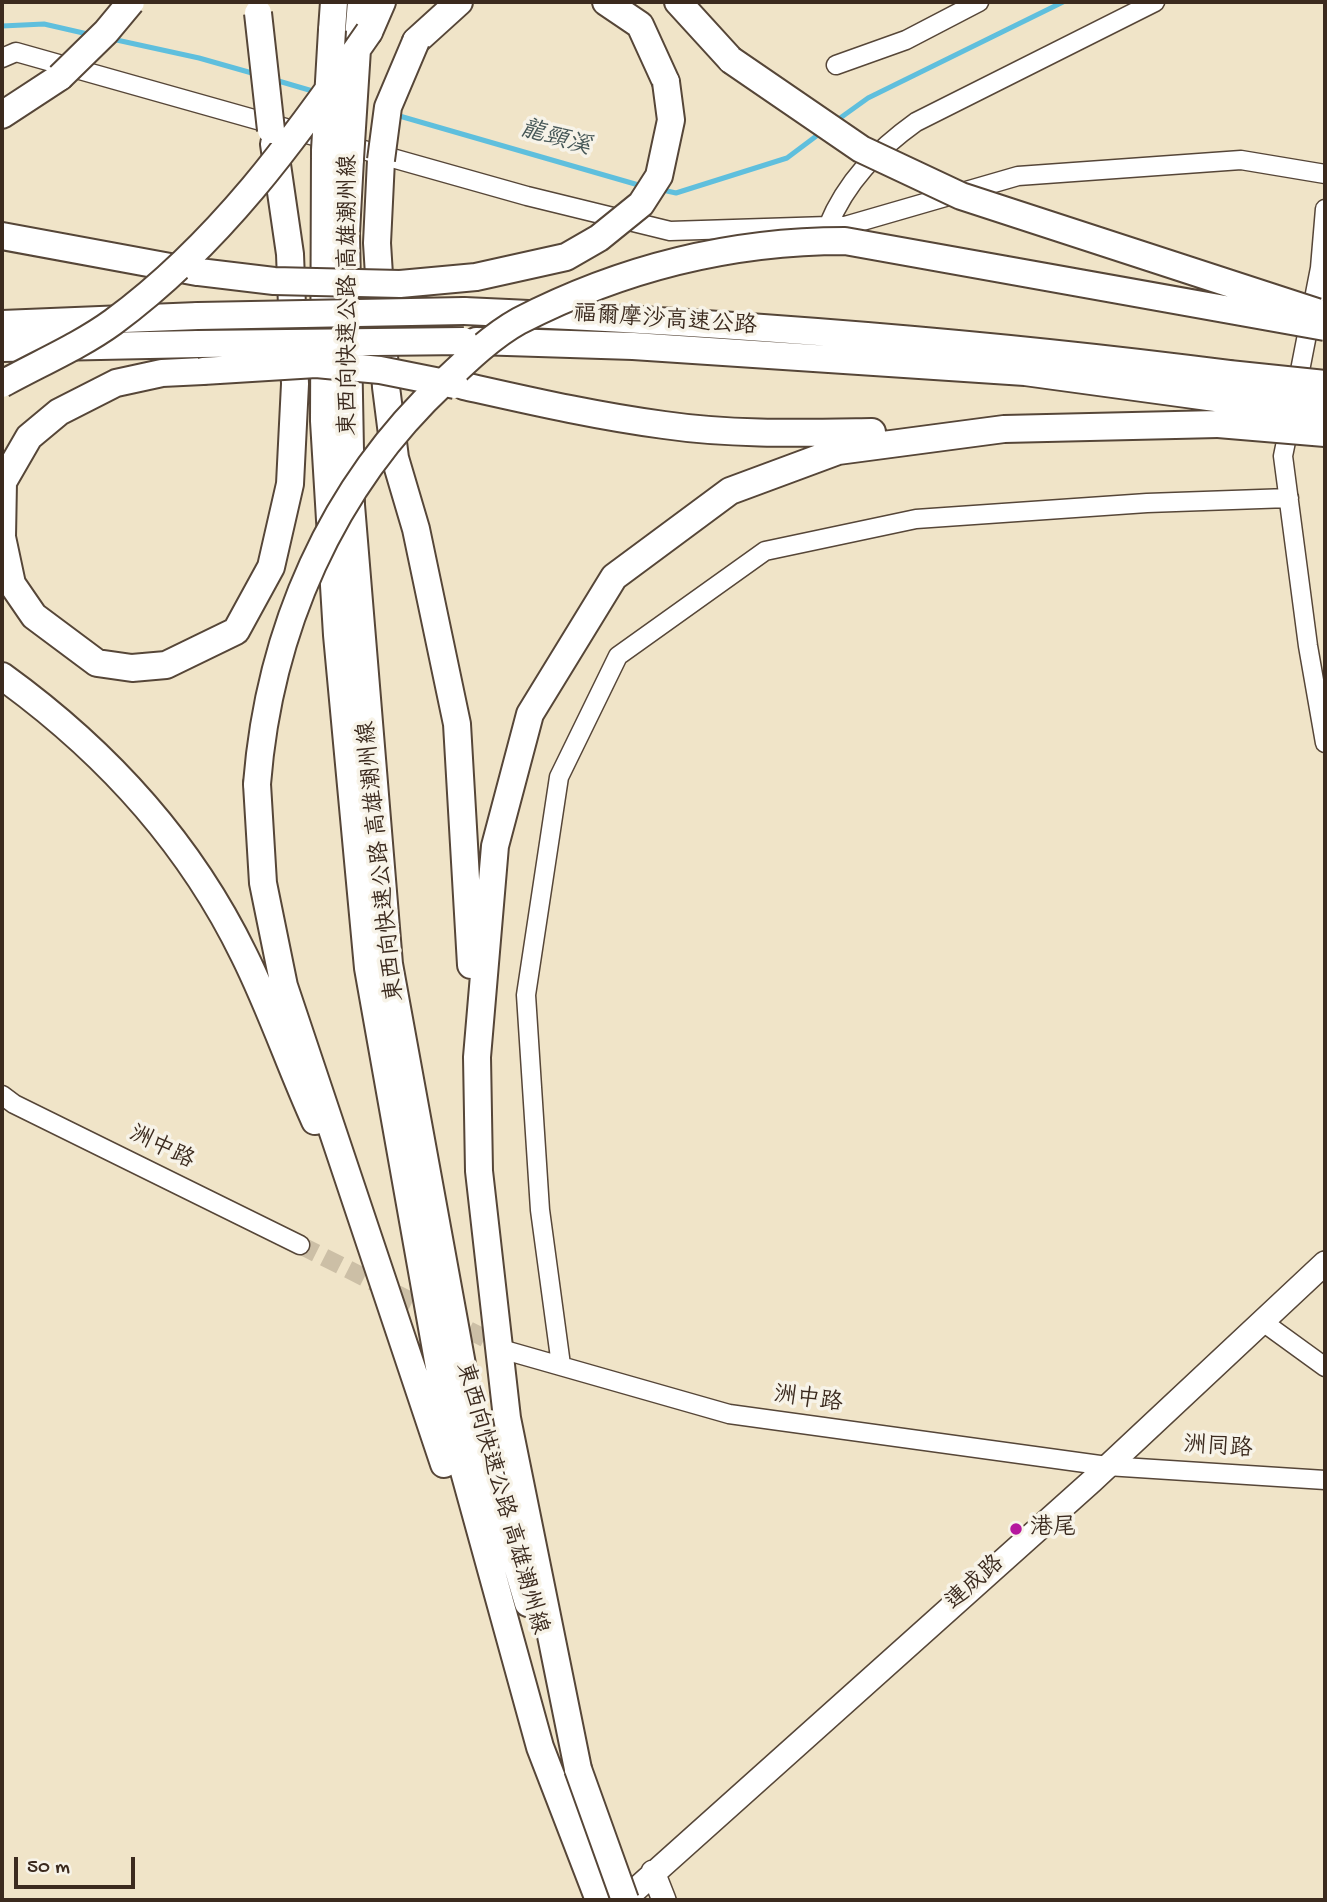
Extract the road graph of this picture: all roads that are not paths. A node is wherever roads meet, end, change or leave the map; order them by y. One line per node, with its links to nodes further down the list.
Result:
1 (131, 2): 13 (highway, bridge)
2 (334, 2): 14 (highway, 東西向快速公路 高雄潮州線, bridge)
3 (361, 2): 14 (highway, 東西向快速公路 高雄潮州線, bridge)
4 (382, 2): 23 (highway, bridge)
5 (458, 2): 32 (highway, bridge)
6 (607, 2): 18 (highway, bridge)
7 (678, 2): 19 (highway, bridge)
8 (979, 2): 12 (street)
9 (1155, 2): 17 (street)
10 (258, 8): 27 (highway, bridge)
11 (2, 58): 17 (street)
12 (836, 65)
13 (2, 115)
14 (338, 154): 43 (highway, 東西向快速公路 高雄潮州線); 44 (highway, 東西向快速公路 高雄潮州線)
15 (1325, 174): 17 (street)
16 (1325, 209): 29 (street)
17 (828, 226)
18 (2, 236)
19 (1325, 315)
20 (2, 324): 25 (highway, 福爾摩沙高速公路, bridge)
21 (1325, 327): 35 (highway, bridge)
22 (2, 348): 25 (highway, 福爾摩沙高速公路, bridge)
23 (2, 384)
24 (1325, 384): 25 (highway, 福爾摩沙高速公路, bridge)
25 (1223, 399): 26 (highway, 福爾摩沙高速公路, bridge); 27 (highway); 28 (highway, bridge)
26 (1325, 410)
27 (1004, 429): 32 (highway)
28 (1325, 433)
29 (1289, 498): 31 (street); 39 (street)
30 (2, 676): 35 (highway)
31 (1325, 743)
32 (477, 1057): 44 (highway)
33 (2, 1095): 34 (street, 洲中路)
34 (300, 1245)
35 (372, 1245): 43 (highway)
36 (1325, 1264): 37 (main road, 連成路)
37 (1263, 1322): 40 (street); 41 (main road, 連成路)
38 (508, 1351): 39 (street, 洲中路)
39 (561, 1365): 41 (street, 洲中路)
40 (1325, 1367)
41 (1107, 1466): 42 (street, 洲同路); 45 (main road, 連成路)
42 (1325, 1480)
43 (540, 1747): 46 (highway, 東西向快速公路 高雄潮州線)
44 (578, 1769): 47 (highway, 東西向快速公路 高雄潮州線, bridge)
45 (653, 1872): 47 (main road, 連成路); 48 (main road)
46 (599, 1900)
47 (624, 1900)
48 (664, 1900)

